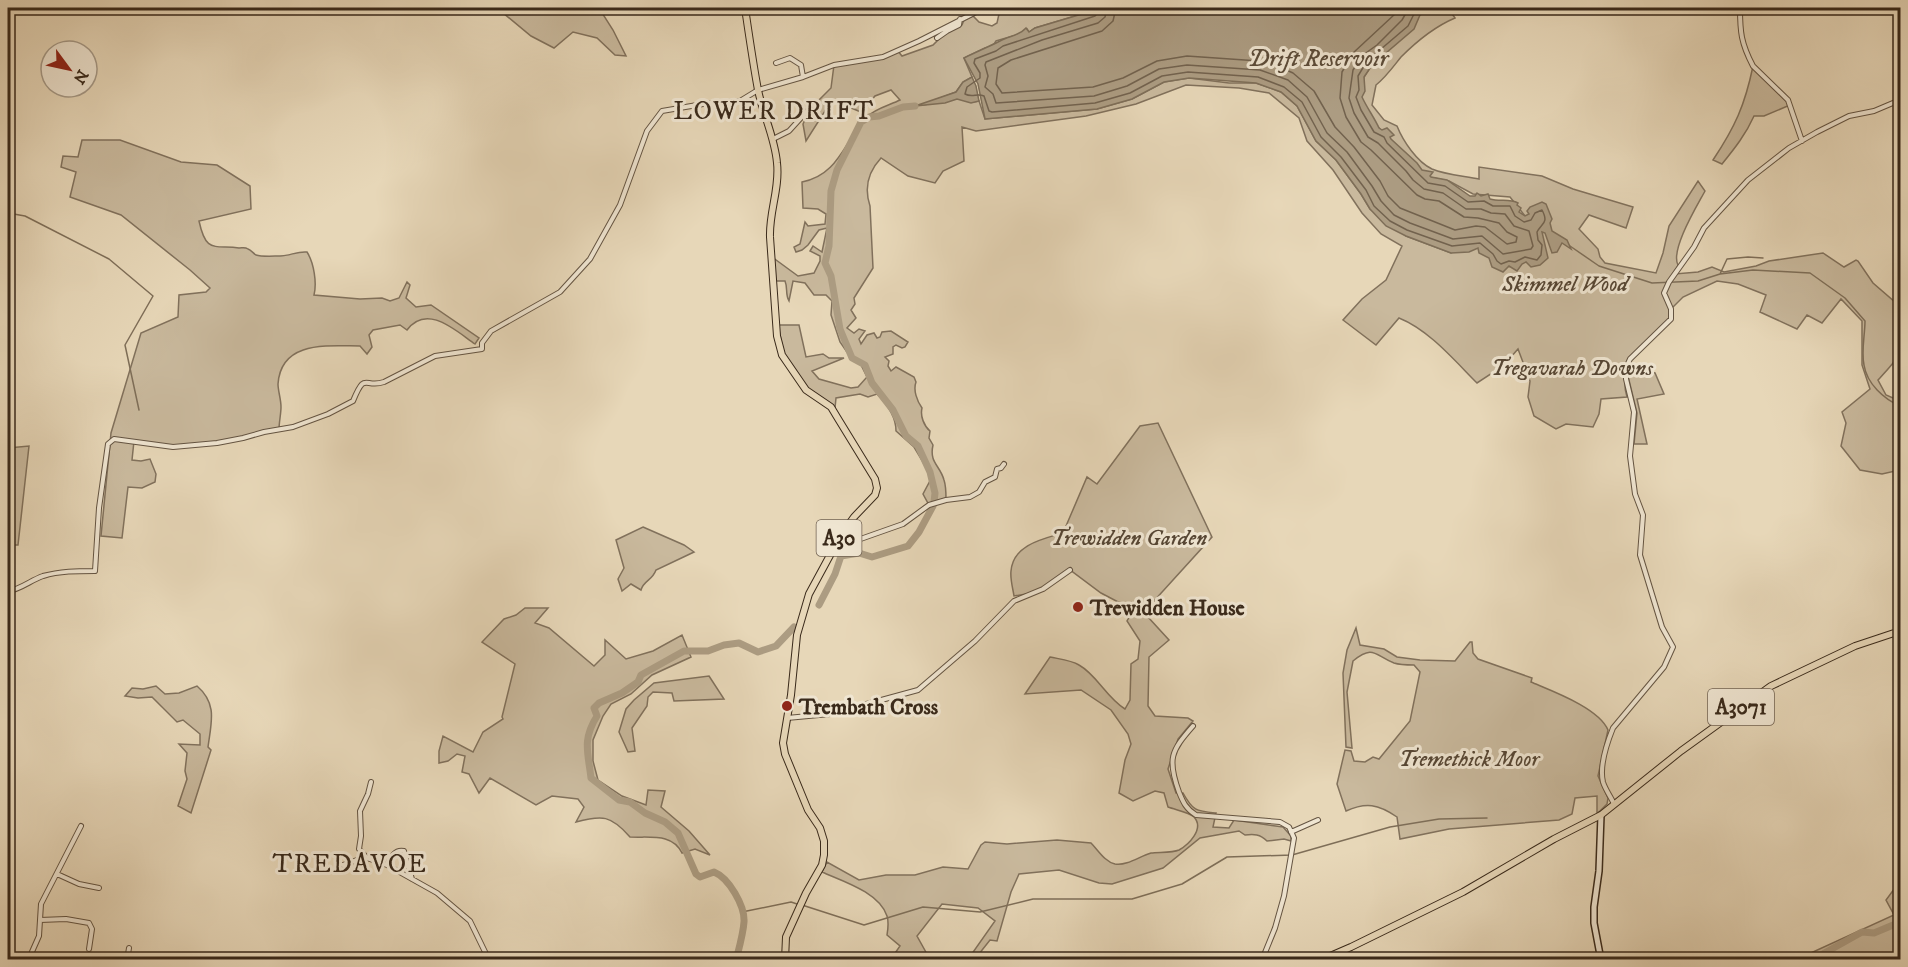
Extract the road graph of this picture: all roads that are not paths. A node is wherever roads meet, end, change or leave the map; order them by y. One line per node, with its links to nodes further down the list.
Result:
1 (745, 8): 8 (main road, A30)
2 (984, 8): 4 (street)
3 (1740, 8): 12 (street)
4 (960, 20): 5 (street); 7 (street)
5 (937, 38)
6 (776, 63): 7 (street)
7 (803, 77): 8 (street)
8 (758, 90): 11 (main road, A30); 16 (street)
9 (1900, 100): 12 (street)
10 (810, 108): 11 (street)
11 (773, 139): 14 (main road, A30)
12 (1802, 141): 21 (street)
13 (1004, 464): 14 (street)
14 (832, 554): 18 (main road, A30)
15 (1070, 570): 18 (street)
16 (8, 591)
17 (1900, 631): 21 (main road, A3071)
18 (786, 718): 42 (main road, A30)
19 (1193, 726): 25 (street)
20 (371, 782): 26 (street)
21 (1615, 805): 22 (main road, A3071)
22 (1601, 815): 44 (main road, A3071); 45 (street)
23 (1318, 820): 25 (street)
24 (81, 826): 31 (street)
25 (1291, 832): 43 (street)
26 (359, 849): 27 (street); 28 (street)
27 (367, 858): 28 (street); 29 (street)
28 (357, 860): 30 (street)
29 (387, 864): 32 (street); 32 (street)
30 (343, 866)
31 (57, 874): 33 (street); 34 (street)
32 (412, 879): 41 (street)
33 (99, 888)
34 (40, 920): 36 (street); 37 (street)
35 (129, 948): 40 (street)
36 (89, 949)
37 (33, 960)
38 (55, 960): 39 (street)
39 (80, 960)
40 (127, 960)
41 (489, 960)
42 (785, 960)
43 (1262, 960)
44 (1321, 960)
45 (1601, 960)

